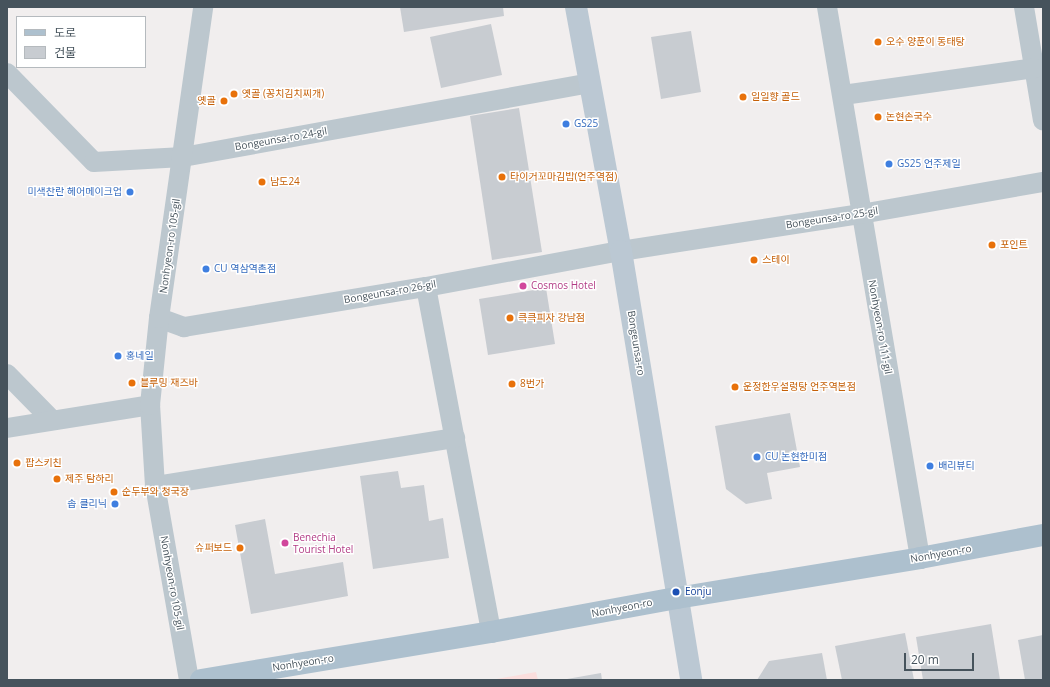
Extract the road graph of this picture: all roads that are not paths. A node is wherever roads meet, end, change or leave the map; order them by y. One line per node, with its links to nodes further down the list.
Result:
1 (203, 7): 10 (street, Nonhyeon-ro 105-gil)
2 (576, 7): 7 (main road, Bongeunsa-ro)
3 (827, 7): 8 (street, Nonhyeon-ro 111-gil)
4 (1024, 7): 5 (street)
5 (1034, 68): 8 (street); 9 (street)
6 (7, 73): 10 (street, Bongeunsa-ro 24-gil)
7 (590, 83): 10 (street, Bongeunsa-ro 24-gil); 13 (main road, Bongeunsa-ro)
8 (843, 95): 12 (street, Nonhyeon-ro 111-gil)
9 (1043, 120)
10 (183, 157): 15 (street, Nonhyeon-ro 105-gil)
11 (1043, 182): 12 (street, Bongeunsa-ro 25-gil)
12 (861, 214): 13 (street, Bongeunsa-ro 25-gil); 23 (street, Nonhyeon-ro 111-gil)
13 (621, 251): 14 (street, Bongeunsa-ro 26-gil); 24 (main road, Bongeunsa-ro)
14 (426, 287): 15 (street, Bongeunsa-ro 26-gil); 20 (street)
15 (159, 318): 17 (street, Nonhyeon-ro 105-gil)
16 (7, 374): 18 (street)
17 (150, 405): 18 (street); 21 (street, Nonhyeon-ro 105-gil)
18 (52, 420): 19 (street)
19 (7, 428)
20 (455, 438): 21 (street); 25 (street)
21 (155, 486): 26 (street, Nonhyeon-ro 105-gil)
22 (1043, 535): 23 (main road, Nonhyeon-ro)
23 (920, 558): 24 (main road, Nonhyeon-ro)
24 (677, 598): 25 (main road, Nonhyeon-ro); 28 (main road, Bongeunsa-ro)
25 (491, 632): 27 (main road, Nonhyeon-ro)
26 (189, 680)
27 (201, 680)
28 (690, 680)

